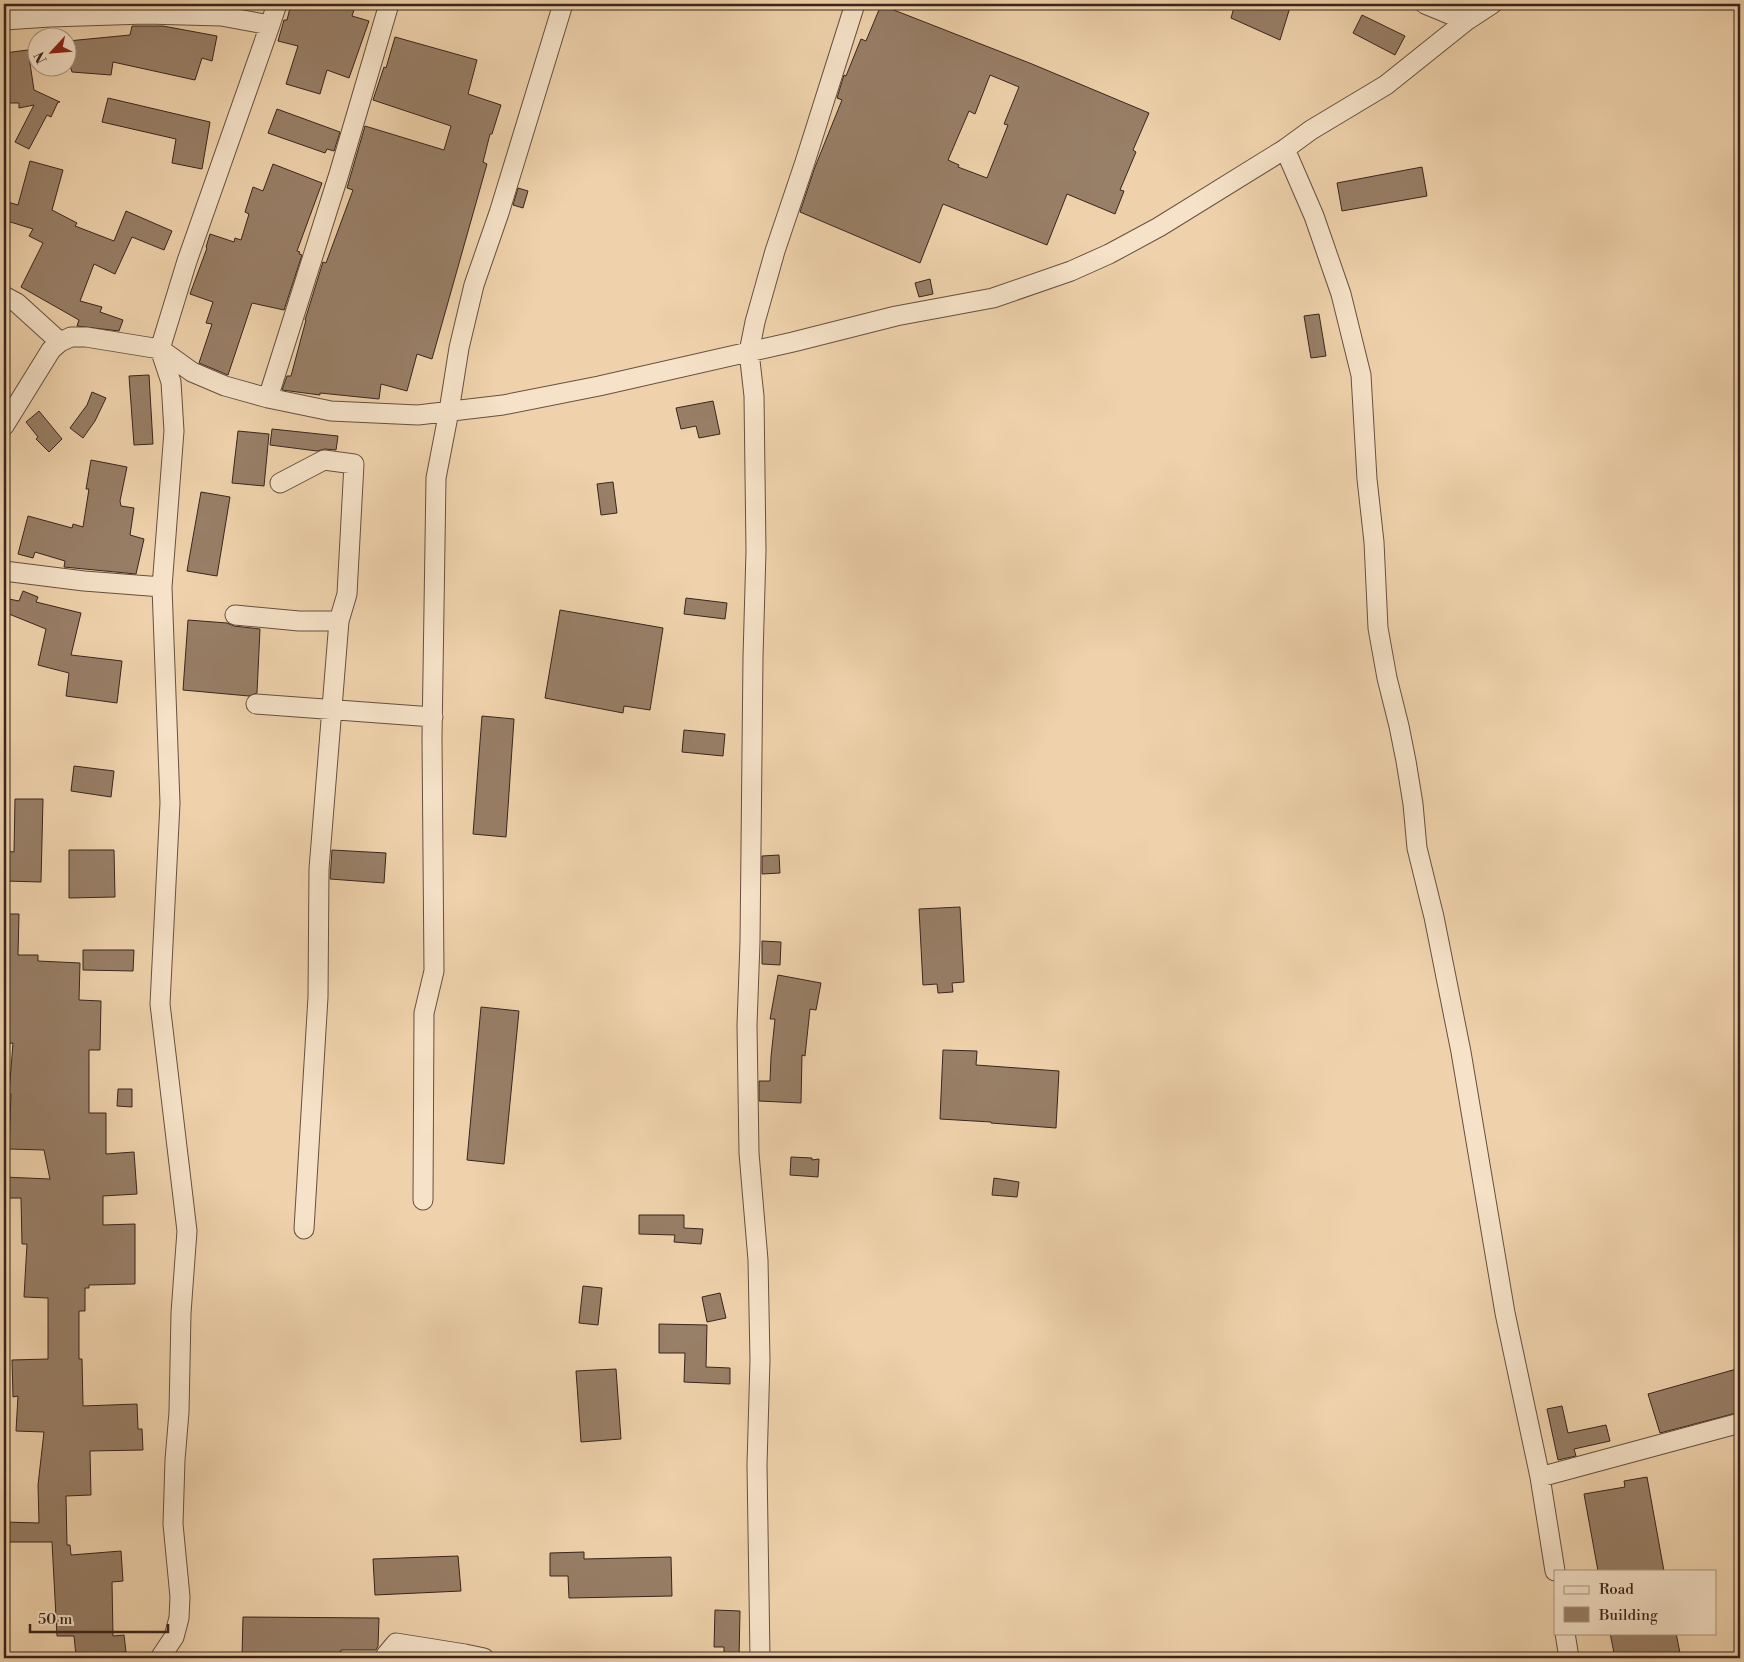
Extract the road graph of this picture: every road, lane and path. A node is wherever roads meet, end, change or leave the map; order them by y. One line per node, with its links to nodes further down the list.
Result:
1 (277, 4): 9 (street)
2 (389, 4): 15 (street)
3 (563, 4): 16 (street)
4 (855, 4): 14 (street)
5 (1425, 4): 8 (street)
6 (1492, 4): 8 (street)
7 (4, 20): 9 (street)
8 (1466, 21): 10 (street)
9 (270, 25): 13 (street)
10 (1284, 149): 14 (street); 29 (street)
11 (4, 296): 12 (street)
12 (60, 342): 13 (street); 17 (street)
13 (160, 349): 15 (street); 20 (street)
14 (749, 352): 16 (street); 37 (street)
15 (268, 398): 16 (street)
16 (449, 411): 25 (street)
17 (4, 426)
18 (280, 483): 22 (street)
19 (4, 571): 20 (street)
20 (162, 587): 32 (street)
21 (235, 615): 22 (street)
22 (339, 621): 24 (street)
23 (256, 704): 24 (street)
24 (333, 710): 25 (street); 27 (street)
25 (433, 717): 26 (street)
26 (423, 1200)
27 (304, 1229)
28 (1740, 1423): 29 (street)
29 (1540, 1477): 30 (street)
30 (1555, 1570)
31 (1565, 1634): 38 (street)
32 (174, 1637): 34 (street); 35 (street)
33 (386, 1655): 36 (street)
34 (160, 1658)
35 (178, 1658)
36 (484, 1658)
37 (760, 1658)
38 (1569, 1658)

